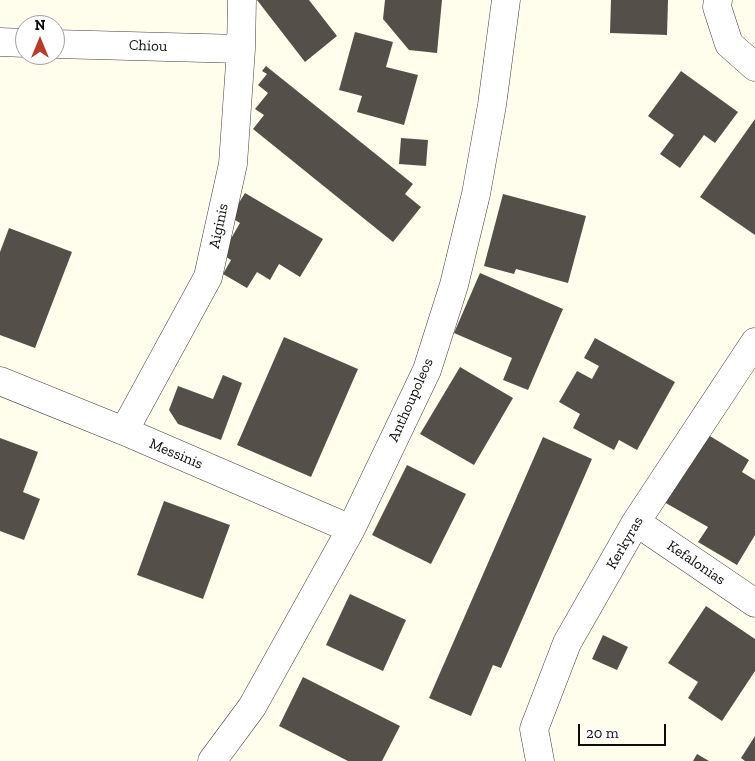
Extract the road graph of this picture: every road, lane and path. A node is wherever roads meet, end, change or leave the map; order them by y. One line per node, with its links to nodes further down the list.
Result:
1 (242, 0): 7 (street, Aiginis)
2 (506, 0): 13 (street, Anthoupoleos)
3 (718, 0): 8 (street)
4 (0, 42): 5 (street)
5 (15, 43)
6 (65, 44): 7 (street, Chiou)
7 (241, 49): 11 (street, Aiginis)
8 (755, 67)
9 (755, 342): 12 (street, Kerkyras)
10 (0, 382): 11 (street, Messinis)
11 (124, 431): 13 (street, Messinis)
12 (636, 522): 14 (street, Kefalonias); 16 (street, Kerkyras)
13 (351, 529): 15 (street, Anthoupoleos)
14 (755, 603)
15 (212, 761)
16 (540, 761)

